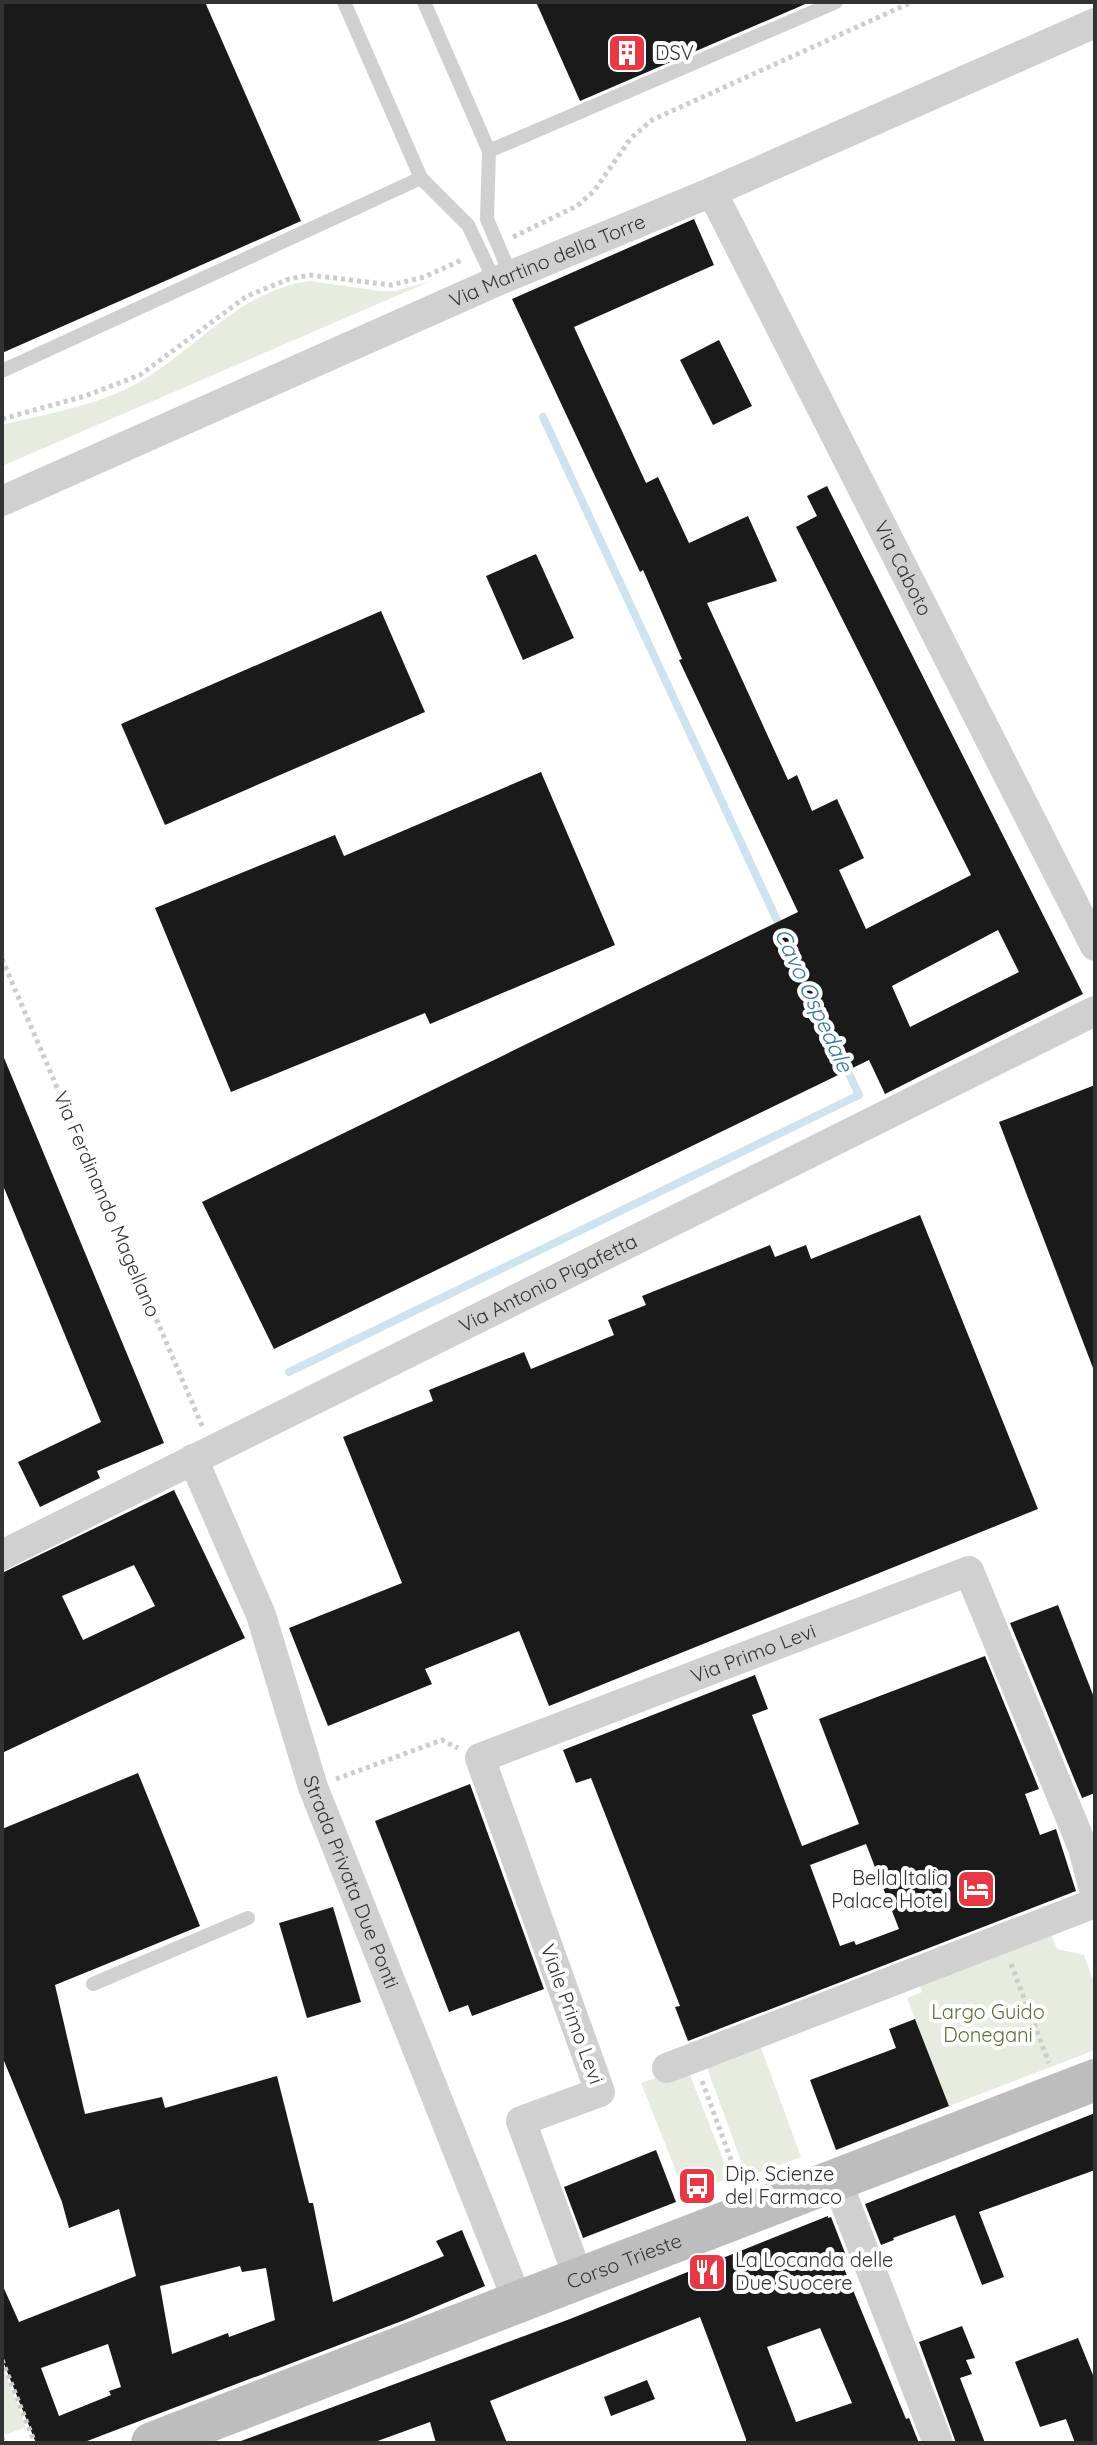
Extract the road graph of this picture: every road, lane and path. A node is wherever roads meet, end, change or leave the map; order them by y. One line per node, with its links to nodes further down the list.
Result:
1 (344, 2): 6 (lane)
2 (424, 2): 5 (lane)
3 (836, 2): 5 (lane)
4 (1095, 23): 7 (street, Via Martino della Torre)
5 (489, 151): 8 (lane)
6 (421, 178): 8 (lane); 9 (lane)
7 (712, 192): 8 (street, Via Martino della Torre); 11 (street, Via Caboto)
8 (503, 279): 10 (street, Via Martino della Torre)
9 (2, 371)
10 (2, 501)
11 (1095, 946)
12 (2, 959): 14 (path, Via Ferdinando Magellano)
13 (1095, 1011): 14 (street, Via Antonio Pigafetta)
14 (203, 1455): 15 (street, Via Antonio Pigafetta); 17 (street, Strada Privata Due Ponti)
15 (2, 1555)
16 (480, 1758): 17 (path); 18 (street, Via Primo Levi); 28 (street, Viale Primo Levi)
17 (313, 1787): 29 (street, Strada Privata Due Ponti)
18 (1095, 1894)
19 (1095, 1903): 21 (street)
20 (248, 1918): 22 (lane)
21 (1003, 1941): 23 (street); 24 (path)
22 (93, 1984)
23 (680, 2064): 27 (path)
24 (1051, 2070)
25 (1095, 2080): 26 (main road, Corso Trieste)
26 (836, 2179): 28 (main road, Corso Trieste); 35 (street)
27 (742, 2189)
28 (579, 2279): 29 (main road, Corso Trieste)
29 (518, 2302): 34 (main road, Corso Trieste)
30 (2, 2360): 33 (path)
31 (2, 2437): 32 (path)
32 (4, 2443)
33 (35, 2443)
34 (152, 2443)
35 (938, 2443)

